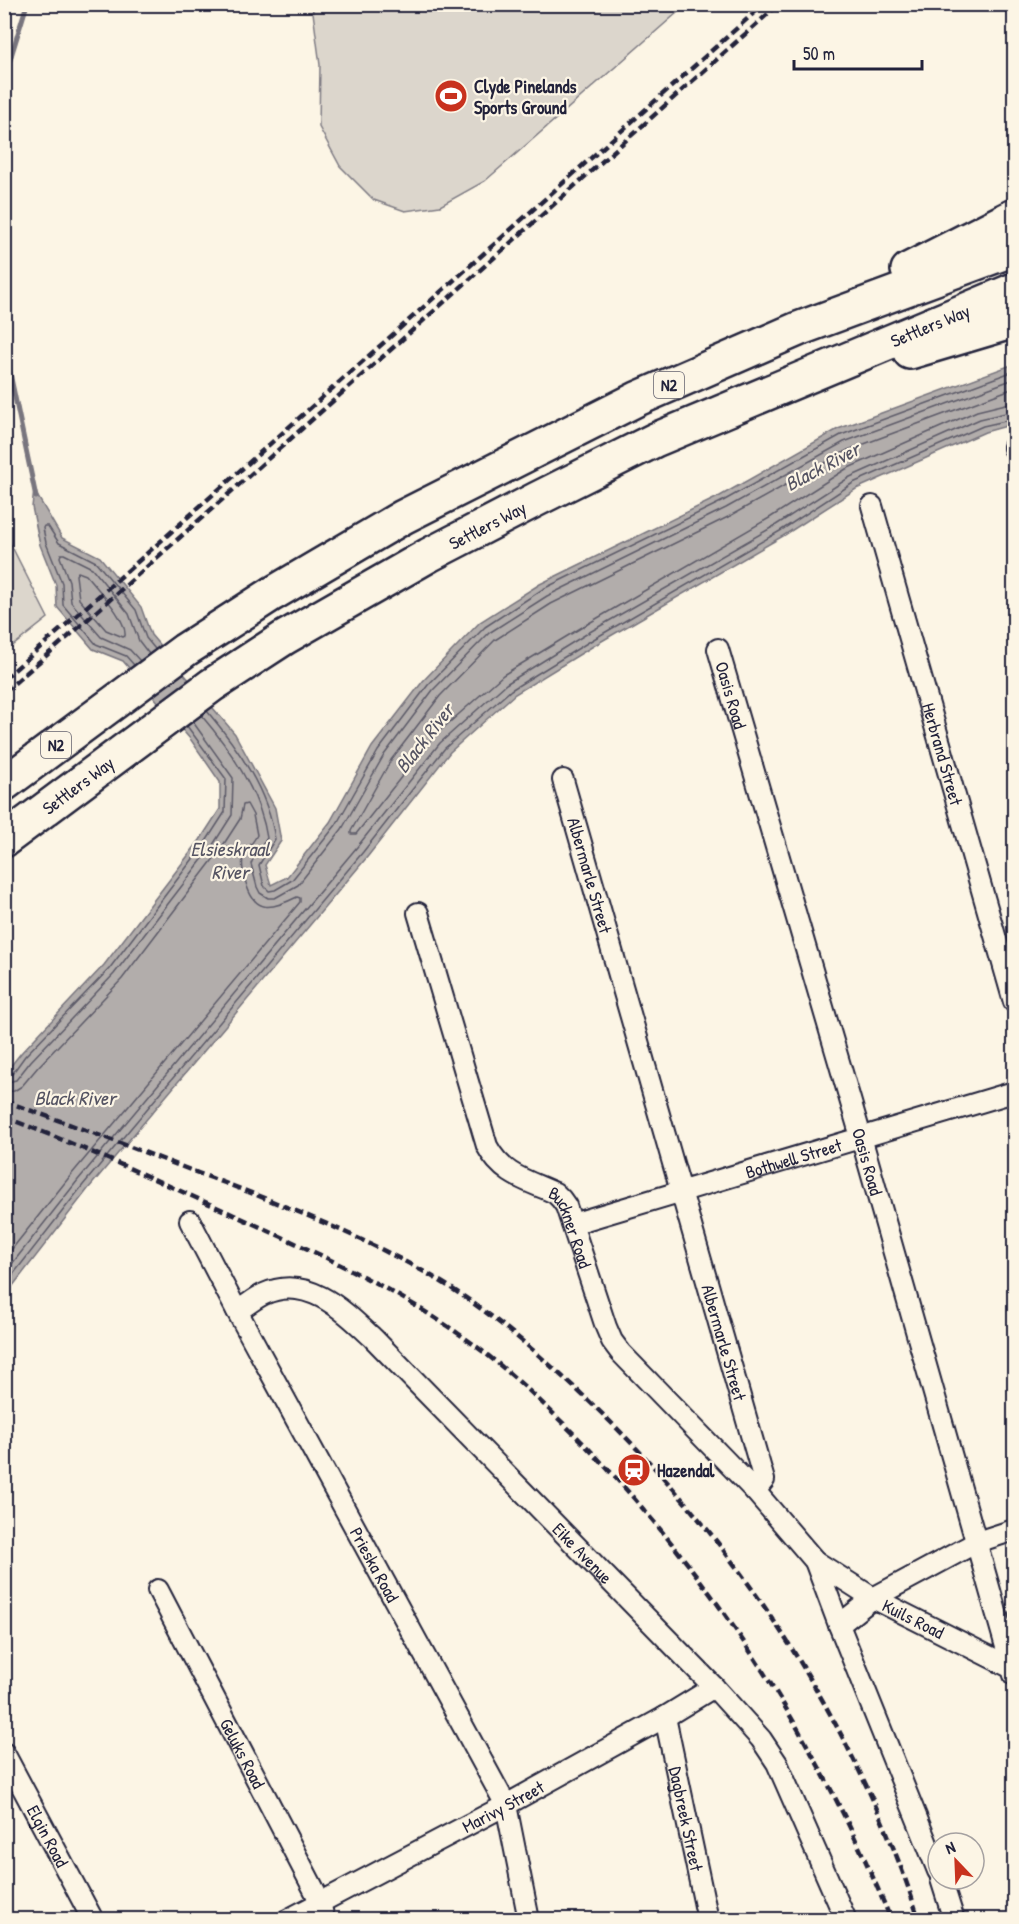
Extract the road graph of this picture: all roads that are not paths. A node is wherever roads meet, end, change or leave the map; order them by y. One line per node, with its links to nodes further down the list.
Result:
1 (1014, 224): 8 (highway, N2)
2 (1014, 290): 4 (highway, Settlers Way / N2)
3 (1014, 321): 4 (highway)
4 (825, 370): 9 (highway, Settlers Way / N2)
5 (872, 506): 11 (street, Herbrand Street)
6 (718, 649): 13 (street, Oasis Road)
7 (563, 780): 14 (street, Albermarle Street)
8 (4, 784)
9 (4, 840)
10 (418, 913): 16 (street, Buckner Road)
11 (1014, 1002)
12 (1014, 1092): 13 (street, Bothwell Street)
13 (861, 1137): 14 (street, Bothwell Street); 20 (street, Oasis Road)
14 (681, 1191): 16 (street, Bothwell Street); 18 (street, Albermarle Street)
15 (190, 1221): 17 (street, Prieska Road)
16 (572, 1224): 18 (street, Buckner Road)
17 (237, 1311): 26 (street, Eike Avenue); 29 (street, Prieska Road)
18 (755, 1491): 21 (street)
19 (1014, 1530): 20 (street)
20 (977, 1542): 23 (street); 25 (street, Oasis Road)
21 (815, 1561): 23 (street, Kuils Road); 24 (street)
22 (158, 1590): 32 (street, Geluks Road)
23 (873, 1598): 24 (street); 25 (street, Kuils Road)
24 (839, 1626): 30 (street)
25 (1014, 1671)
26 (714, 1687): 27 (street, Marivy Street); 37 (street, Eike Avenue)
27 (665, 1717): 29 (street, Marivy Street); 36 (street, Dagbreek Street)
28 (4, 1753): 33 (street, Elgin Road)
29 (506, 1805): 32 (street, Marivy Street); 35 (street, Prieska Road)
30 (926, 1841)
31 (945, 1891): 38 (street)
32 (322, 1910): 34 (street, Marivy Street)
33 (93, 1920)
34 (287, 1920)
35 (529, 1920)
36 (708, 1920)
37 (846, 1920)
38 (954, 1920)

